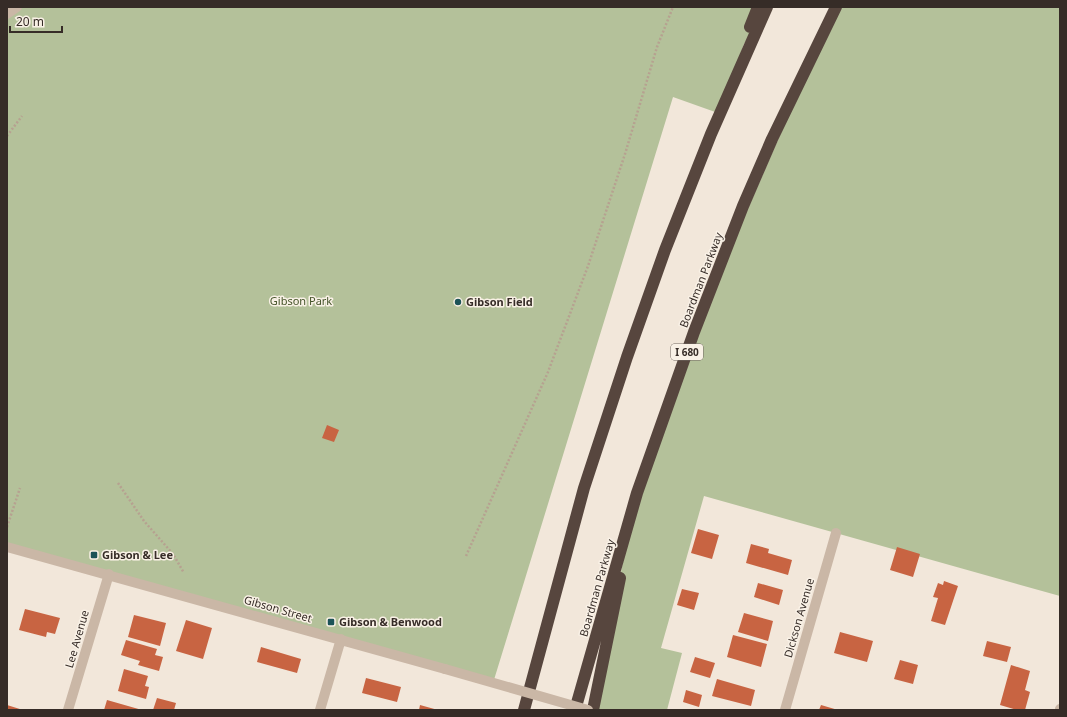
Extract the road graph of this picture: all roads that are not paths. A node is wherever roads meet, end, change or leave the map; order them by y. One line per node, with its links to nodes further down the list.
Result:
1 (17, 7): 5 (street)
2 (758, 7): 6 (highway)
3 (767, 7): 6 (highway)
4 (836, 7): 7 (highway, Boardman Parkway / I 680)
5 (7, 14)
6 (711, 134): 12 (highway)
7 (637, 493): 17 (highway, Boardman Parkway / I 680); 19 (highway)
8 (836, 533): 20 (street, Dickson Avenue)
9 (7, 546): 10 (street, Gibson Street)
10 (109, 574): 11 (street, Gibson Street); 13 (street, Lee Avenue)
11 (341, 639): 14 (street); 18 (street, Gibson Street, bridge)
12 (539, 656): 15 (highway); 16 (highway)
13 (68, 710)
14 (320, 710)
15 (517, 710)
16 (524, 710)
17 (575, 710)
18 (588, 710)
19 (593, 710)
20 (785, 710)

